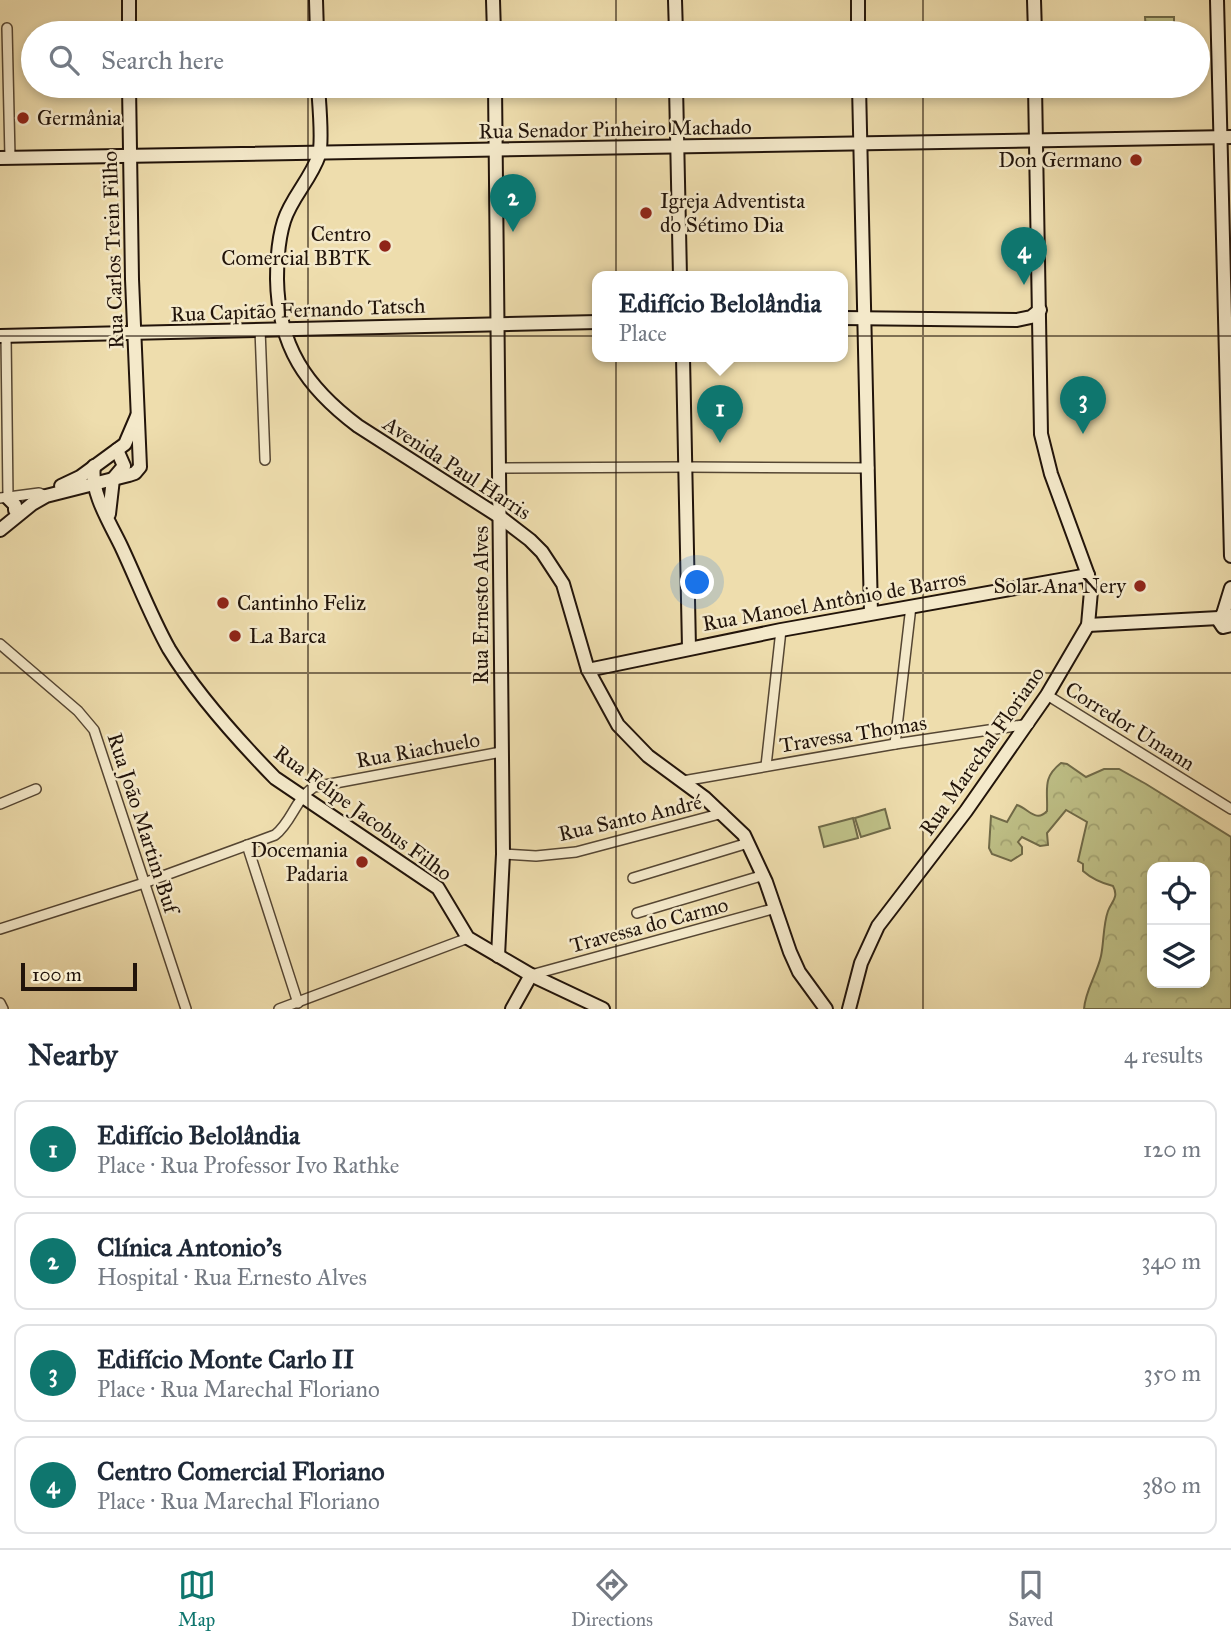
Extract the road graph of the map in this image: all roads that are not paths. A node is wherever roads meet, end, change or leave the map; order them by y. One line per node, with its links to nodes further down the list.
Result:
1 (129, 0): 8 (main road)
2 (316, 0): 9 (main road)
3 (493, 0): 10 (main road)
4 (675, 0): 11 (main road)
5 (858, 0): 12 (main road)
6 (1034, 0): 13 (main road)
7 (1217, 0): 21 (main road)
8 (129, 21)
9 (317, 21)
10 (494, 21)
11 (676, 21)
12 (858, 21)
13 (1035, 21)
14 (7, 28): 28 (street)
15 (129, 98): 27 (main road, Rua Carlos Trein Filho)
16 (318, 98): 26 (main road)
17 (495, 98): 25 (main road, Rua Ernesto Alves)
18 (676, 98): 24 (main road)
19 (859, 98): 23 (main road)
20 (1035, 98): 22 (main road, Rua Marechal Floriano)
21 (1226, 138): 22 (main road, Rua Senador Pinheiro Machado); 50 (main road)
22 (1036, 141): 23 (main road, Rua Senador Pinheiro Machado); 30 (main road, Rua Marechal Floriano)
23 (861, 144): 24 (main road, Rua Senador Pinheiro Machado); 31 (main road)
24 (677, 147): 25 (main road, Rua Senador Pinheiro Machado); 29 (main road)
25 (496, 150): 26 (main road, Rua Senador Pinheiro Machado); 35 (main road, Rua Ernesto Alves)
26 (320, 153): 27 (main road, Rua Senador Pinheiro Machado); 37 (main road, Avenida Paul Harris)
27 (129, 156): 28 (main road, Rua Senador Pinheiro Machado); 39 (main road, Rua Carlos Trein Filho)
28 (5, 158)
29 (680, 271)
30 (1040, 310): 33 (main road); 38 (main road, Rua Marechal Floriano)
31 (864, 317): 32 (main road); 33 (main road); 48 (main road)
32 (848, 318)
33 (1017, 320): 38 (main road)
34 (592, 322): 35 (main road, Rua Capitão Fernando Tatsch)
35 (499, 324): 37 (main road, Rua Capitão Fernando Tatsch); 47 (main road, Rua Ernesto Alves)
36 (260, 329): 37 (main road, Rua Capitão Fernando Tatsch); 39 (main road, Rua Capitão Fernando Tatsch); 44 (street)
37 (283, 329): 55 (main road, Avenida Paul Harris)
38 (1041, 330): 59 (main road, Rua Marechal Floriano)
39 (134, 334): 40 (main road, Rua Capitão Fernando Tatsch); 42 (main road, Rua Carlos Trein Filho)
40 (3, 336): 53 (street)
41 (682, 362): 46 (main road)
42 (138, 412): 43 (main road); 49 (main road, Rua Carlos Trein Filho)
43 (117, 450): 45 (main road); 49 (main road)
44 (265, 460)
45 (94, 466): 51 (main road); 52 (main road)
46 (686, 467): 47 (street); 48 (street); 67 (main road)
47 (499, 468): 55 (main road, Rua Ernesto Alves)
48 (869, 468): 62 (main road)
49 (113, 479): 51 (main road); 56 (main road)
50 (1230, 482): 58 (main road)
51 (94, 484): 52 (main road); 56 (main road, Rua Felipe Jacobus Filho)
52 (43, 495): 53 (street); 54 (main road); 57 (main road)
53 (4, 498): 54 (main road)
54 (15, 510): 57 (main road)
55 (500, 517): 68 (main road, Avenida Paul Harris); 72 (main road, Rua Ernesto Alves)
56 (109, 521): 76 (main road, Rua Felipe Jacobus Filho)
57 (2, 528)
58 (1231, 556)
59 (1088, 575): 61 (main road, Rua Manoel Antônio de Barros); 64 (main road, Rua Marechal Floriano)
60 (1231, 588): 63 (main road)
61 (911, 606): 62 (main road, Rua Manoel Antônio de Barros); 71 (street)
62 (871, 613): 65 (main road, Rua Manoel Antônio de Barros)
63 (1225, 623): 64 (main road)
64 (1088, 625): 69 (main road, Rua Marechal Floriano)
65 (781, 630): 67 (main road, Rua Manoel Antônio de Barros); 73 (street)
66 (0, 644): 85 (street, Rua João Martim Buf)
67 (689, 648): 68 (main road, Rua Manoel Antônio de Barros)
68 (588, 670): 74 (main road, Avenida Paul Harris)
69 (1047, 695): 70 (main road, Rua Marechal Floriano); 78 (street, Corredor Umann)
70 (1029, 724): 71 (street, Travessa Thomas); 94 (main road, Rua Marechal Floriano)
71 (895, 744): 73 (street, Travessa Thomas)
72 (501, 752): 76 (street, Rua Riachuelo); 82 (main road, Rua Ernesto Alves)
73 (766, 765): 74 (street, Travessa Thomas)
74 (683, 781): 79 (main road, Avenida Paul Harris)
75 (36, 789): 77 (street)
76 (302, 797): 81 (street); 89 (main road, Rua Felipe Jacobus Filho)
77 (0, 804)
78 (1231, 809)
79 (723, 813): 80 (main road, Avenida Paul Harris); 82 (street, Rua Santo André)
80 (748, 843): 83 (main road, Avenida Paul Harris); 84 (street)
81 (247, 845): 85 (street); 93 (street)
82 (503, 854): 90 (main road, Rua Ernesto Alves)
83 (764, 875): 86 (main road, Avenida Paul Harris); 87 (street)
84 (632, 878)
85 (144, 883): 88 (street); 96 (street, Rua João Martim Buf)
86 (776, 908): 91 (street, Travessa do Carmo); 100 (main road, Avenida Paul Harris)
87 (637, 913)
88 (0, 929)
89 (467, 938): 90 (main road, Rua Felipe Jacobus Filho); 93 (street)
90 (498, 956): 91 (main road, Rua Felipe Jacobus Filho)
91 (531, 975): 98 (main road); 99 (main road, Rua Felipe Jacobus Filho)
92 (0, 1003): 95 (street)
93 (298, 1003): 97 (street)
94 (849, 1007)
95 (3, 1009)
96 (186, 1009)
97 (279, 1009)
98 (512, 1009)
99 (603, 1009)
100 (826, 1009)

